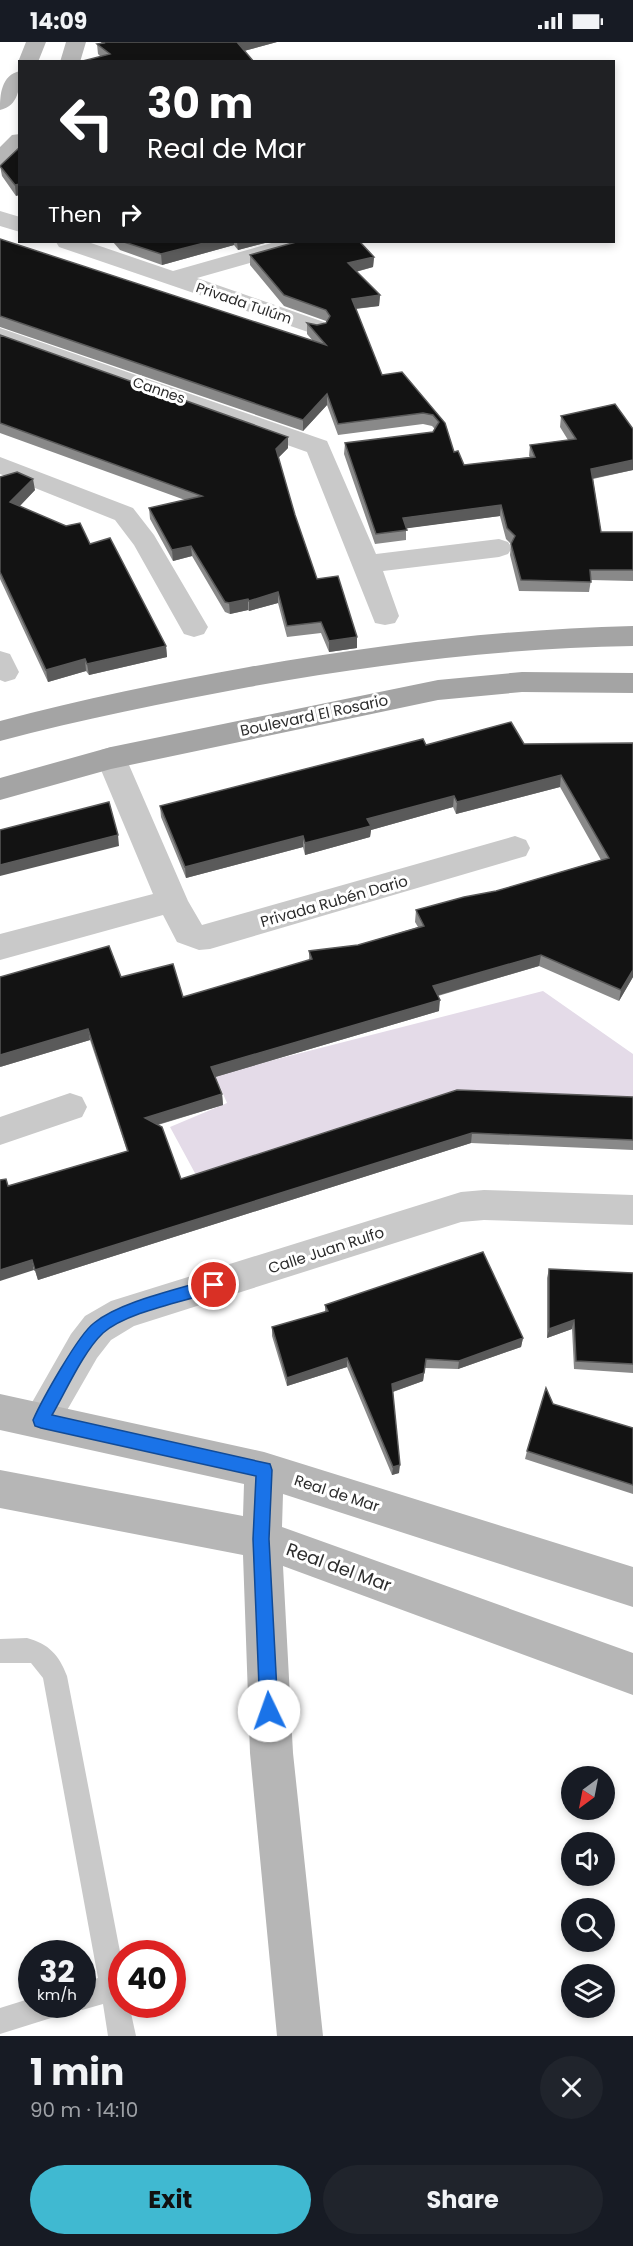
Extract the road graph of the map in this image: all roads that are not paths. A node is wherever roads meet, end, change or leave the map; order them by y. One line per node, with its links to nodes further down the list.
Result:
1 (36, 42): 3 (street)
2 (76, 42): 4 (street)
3 (29, 60)
4 (71, 60)
5 (18, 80): 6 (street)
6 (0, 104)
7 (18, 142): 8 (street)
8 (0, 158)
9 (70, 243): 11 (street, Privada Tulúm)
10 (295, 243): 11 (street, Privada Tulúm)
11 (173, 278): 12 (street, Privada Tulúm)
12 (316, 327)
13 (0, 335): 16 (street, Cannes)
14 (0, 465): 18 (street)
15 (500, 548): 16 (street)
16 (367, 564): 17 (street, Cannes)
17 (385, 616)
18 (194, 627)
19 (633, 636): 21 (main road)
20 (633, 682): 22 (main road, Boulevard El Rosario)
21 (0, 731)
22 (111, 758): 23 (main road, Boulevard El Rosario); 25 (street, Privada Rubén Dario)
23 (0, 789)
24 (514, 848): 25 (street, Privada Rubén Dario)
25 (172, 901): 26 (street)
26 (0, 947)
27 (70, 1107): 28 (street)
28 (0, 1131)
29 (633, 1210): 31 (street, Calle Juan Rulfo)
30 (0, 1412): 31 (street, Real de Mar)
31 (41, 1420): 32 (street, Real de Mar)
32 (264, 1470): 34 (street); 35 (street, Real de Mar)
33 (0, 1489): 34 (street, Real del Mar)
34 (261, 1539): 37 (street, Real del Mar); 43 (street)
35 (633, 1587)
36 (0, 1651): 38 (lane)
37 (633, 1674)
38 (108, 1961)
39 (18, 2016): 41 (lane)
40 (119, 2018): 42 (lane)
41 (0, 2021)
42 (122, 2036)
43 (300, 2036)

